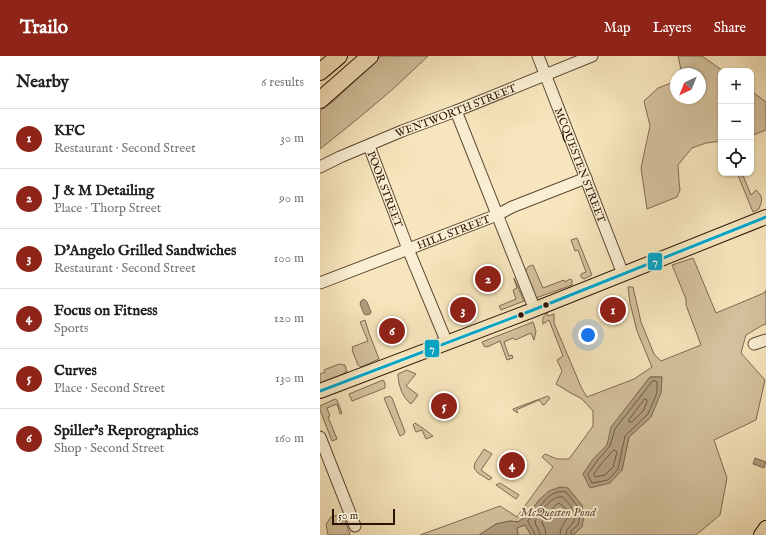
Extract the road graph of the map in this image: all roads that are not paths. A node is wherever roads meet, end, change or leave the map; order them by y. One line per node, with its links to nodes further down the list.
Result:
1 (339, 56): 5 (highway)
2 (370, 56): 7 (highway)
3 (538, 56): 6 (street, MCQUESTEN STREET)
4 (592, 56): 6 (street, WENTWORTH STREET)
5 (320, 72)
6 (545, 74): 8 (street, WENTWORTH STREET); 11 (street, MCQUESTEN STREET)
7 (320, 100)
8 (456, 111): 9 (street, WENTWORTH STREET); 12 (street)
9 (369, 146): 10 (street, WENTWORTH STREET); 14 (street, POOR STREET)
10 (320, 167)
11 (586, 178): 12 (street, HILL STREET); 15 (street, MCQUESTEN STREET)
12 (497, 215): 14 (street, HILL STREET); 17 (street)
13 (766, 217): 15 (main road)
14 (408, 249): 16 (street, HILL STREET); 19 (street, POOR STREET)
15 (623, 274): 17 (main road)
16 (320, 283)
17 (535, 310): 19 (main road)
18 (766, 340): 20 (street)
19 (447, 343): 21 (main road)
20 (754, 344)
21 (320, 391)
22 (320, 437): 23 (street)
23 (355, 526)
24 (766, 528): 25 (main road)
25 (761, 535)

